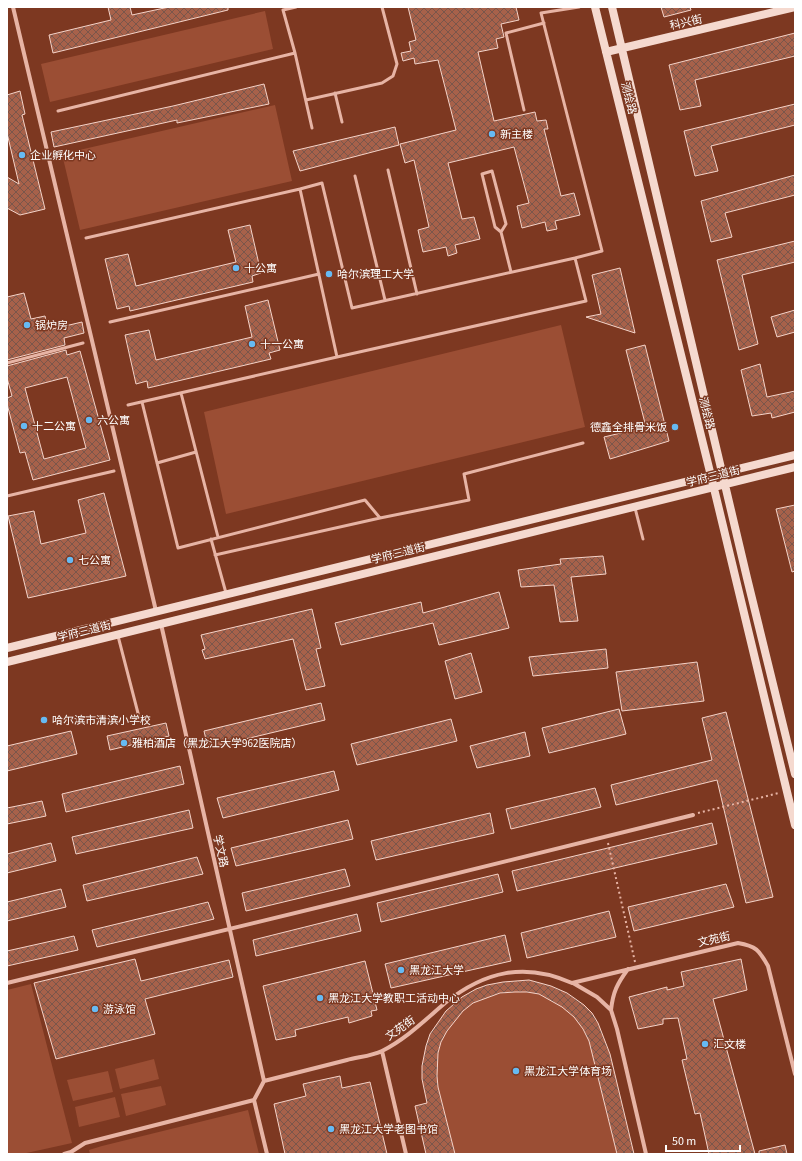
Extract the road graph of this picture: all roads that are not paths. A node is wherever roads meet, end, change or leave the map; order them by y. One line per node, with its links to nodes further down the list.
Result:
1 (13, 7): 56 (street)
2 (296, 7): 9 (lane)
3 (382, 7): 15 (lane)
4 (540, 7): 10 (lane)
5 (579, 7): 10 (lane)
6 (595, 7): 13 (main road, 测绘路)
7 (612, 7): 12 (main road, 测绘路)
8 (795, 7): 12 (main road, 科兴街)
9 (283, 8): 14 (lane)
10 (541, 13): 11 (lane)
11 (544, 23): 17 (lane); 26 (lane)
12 (622, 48): 13 (main road, 科兴街); 44 (main road, 测绘路)
13 (606, 52): 45 (main road, 测绘路)
14 (294, 53): 16 (lane); 18 (lane)
15 (335, 93): 16 (lane); 19 (lane)
16 (306, 100): 20 (lane)
17 (524, 110)
18 (58, 111)
19 (342, 122)
20 (312, 128)
21 (388, 170): 29 (lane)
22 (355, 176): 30 (lane)
23 (300, 189): 25 (lane); 28 (lane); 30 (lane)
24 (501, 232): 24 (lane); 27 (lane)
25 (86, 238)
26 (574, 258): 27 (lane); 33 (lane)
27 (511, 272): 29 (lane)
28 (319, 274): 31 (lane); 33 (lane)
29 (417, 294): 30 (lane)
30 (385, 300)
31 (110, 322)
32 (83, 343): 34 (lane)
33 (337, 357): 35 (lane)
34 (7, 363)
35 (181, 393): 36 (lane); 39 (lane)
36 (142, 402): 37 (lane); 41 (lane)
37 (128, 405)
38 (583, 443): 50 (lane)
39 (196, 452): 41 (lane); 51 (lane)
40 (795, 455): 44 (main road, 学府三道街)
41 (157, 463): 52 (lane)
42 (795, 467): 46 (main road, 学府三道街)
43 (114, 471): 48 (lane)
44 (722, 473): 45 (main road, 学府三道街); 46 (main road, 测绘路)
45 (711, 476): 47 (main road, 测绘路); 55 (main road, 学府三道街)
46 (725, 484): 47 (main road, 学府三道街); 62 (main road, 测绘路)
47 (713, 487): 49 (main road, 学府三道街); 64 (main road, 测绘路)
48 (7, 496)
49 (634, 506): 53 (lane); 57 (main road, 学府三道街)
50 (380, 518): 51 (lane); 54 (lane)
51 (218, 537): 52 (lane)
52 (211, 539): 54 (lane)
53 (643, 539)
54 (215, 555): 55 (lane)
55 (226, 594): 56 (main road, 学府三道街)
56 (156, 612): 59 (main road, 学府三道街)
57 (161, 624): 58 (main road, 学府三道街); 65 (street, 学文路)
58 (117, 634): 60 (main road, 学府三道街); 61 (lane)
59 (7, 648)
60 (7, 662)
61 (139, 717)
62 (795, 774)
63 (693, 814): 65 (street)
64 (795, 824)
65 (230, 929): 67 (street); 74 (street, 学文路)
66 (628, 969): 68 (street, 文苑街); 69 (street); 71 (street, 文苑街)
67 (7, 983)
68 (572, 983): 69 (street); 72 (street, 文苑街)
69 (612, 1010): 80 (street)
70 (795, 1048): 71 (street)
71 (788, 1050): 73 (street)
72 (382, 1051): 74 (street, 文苑街); 79 (street)
73 (795, 1074)
74 (264, 1081): 75 (street)
75 (254, 1100): 76 (street); 78 (street)
76 (71, 1153): 77 (street)
77 (64, 1154)
78 (267, 1154)
79 (406, 1154)
80 (646, 1154)

